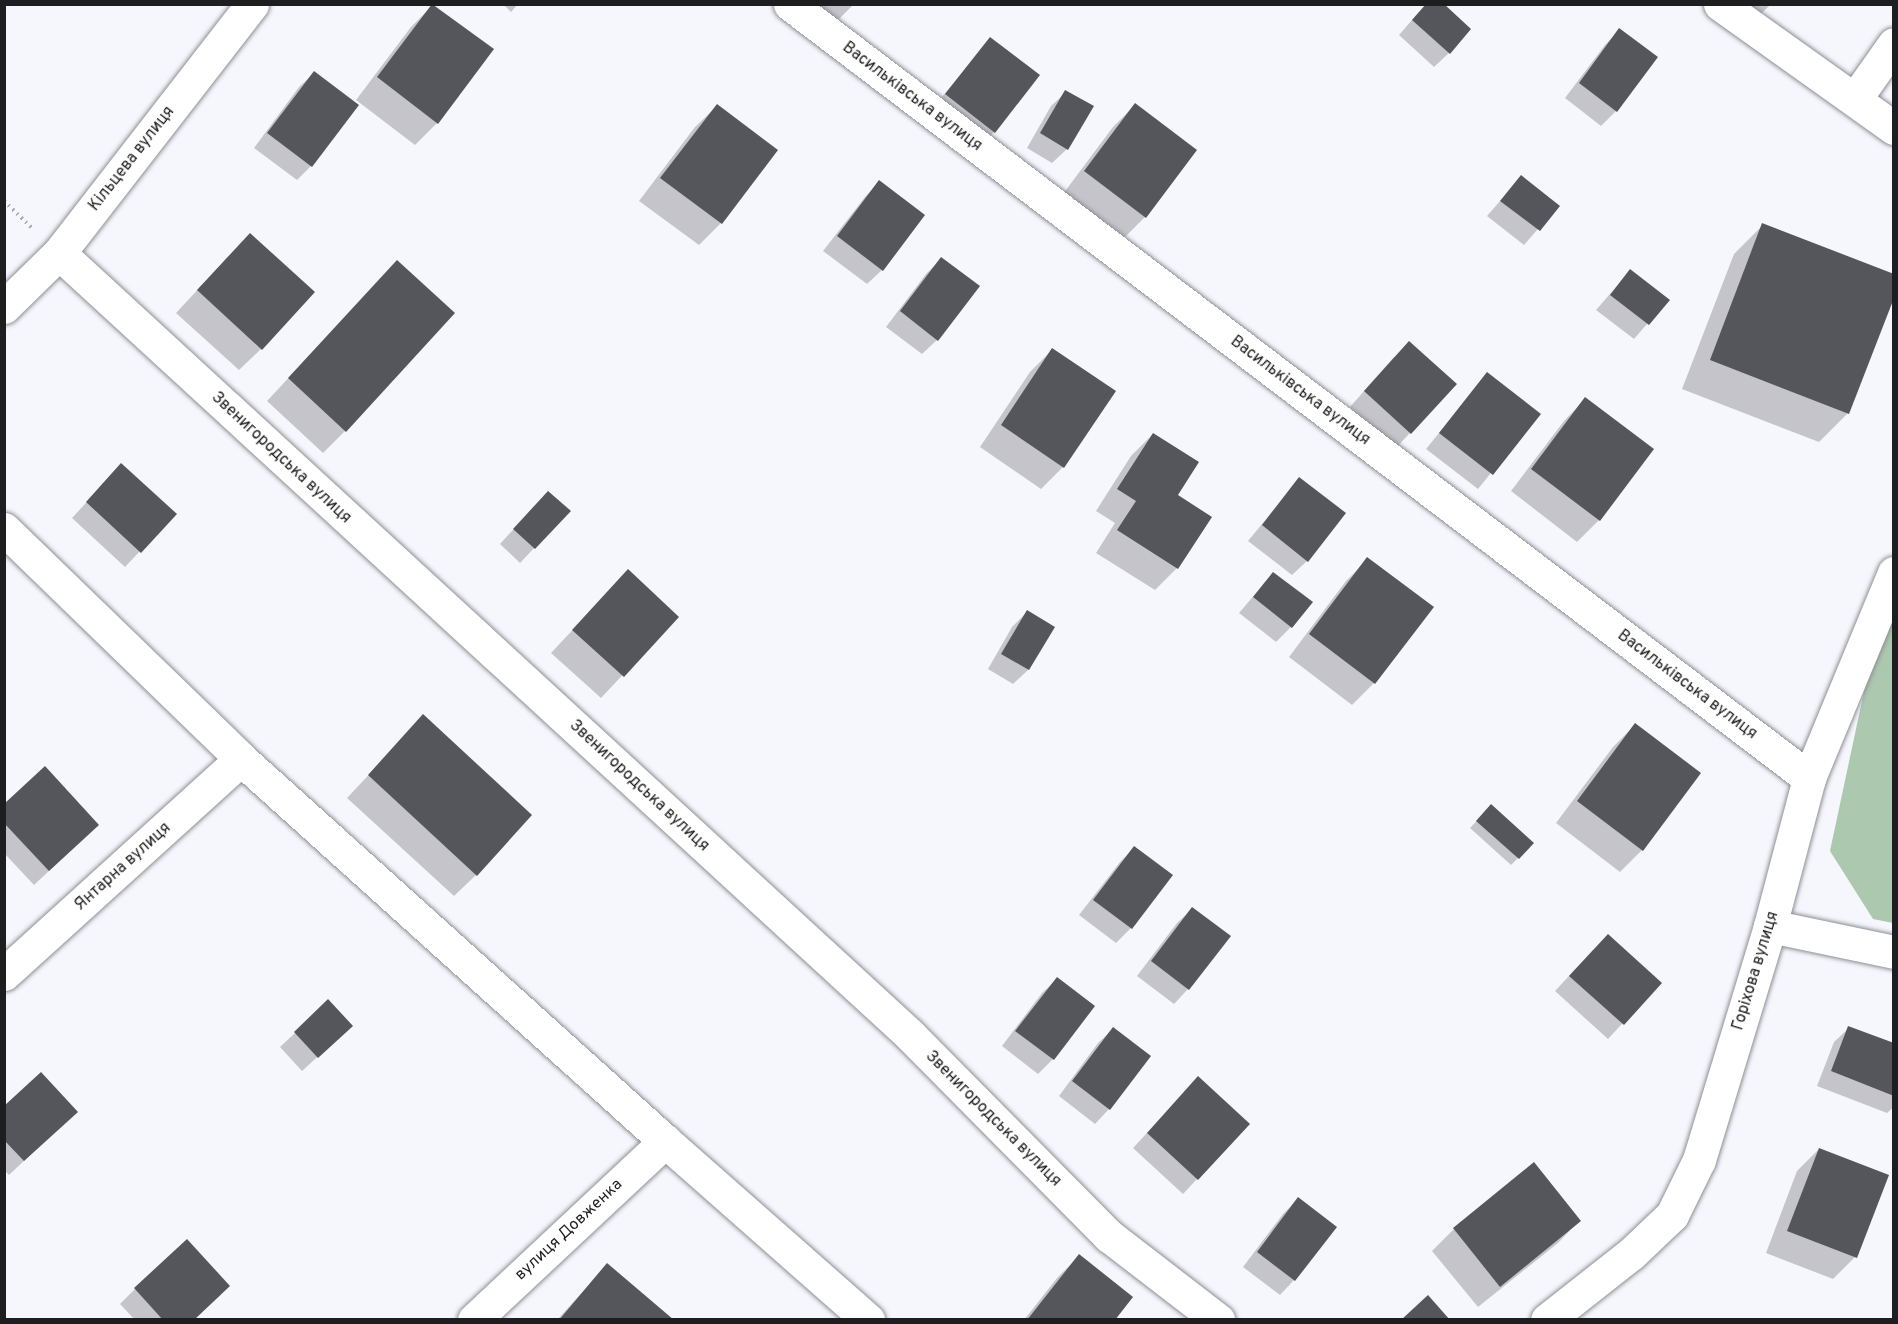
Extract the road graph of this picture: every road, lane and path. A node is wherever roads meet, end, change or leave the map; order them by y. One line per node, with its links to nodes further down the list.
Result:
1 (252, 4): 7 (street, Кільцева вулиця)
2 (790, 4): 12 (street, Васильківська вулиця)
3 (1720, 4): 5 (street)
4 (1893, 44): 5 (street)
5 (1856, 99): 6 (street)
6 (1893, 128)
7 (59, 253): 8 (street, Кільцева вулиця); 19 (street, Звенигородська вулиця)
8 (4, 307)
9 (4, 529): 11 (street)
10 (1893, 573): 12 (street, Горіхова вулиця)
11 (241, 759): 15 (street, Янтарна вулиця); 16 (street)
12 (1809, 778): 13 (street, Горіхова вулиця)
13 (1770, 926): 14 (street); 20 (street, Горіхова вулиця)
14 (1893, 952)
15 (4, 974)
16 (664, 1141): 17 (street, вулиця Довженка); 18 (street)
17 (474, 1320)
18 (868, 1320)
19 (1218, 1320)
20 (1547, 1320)

